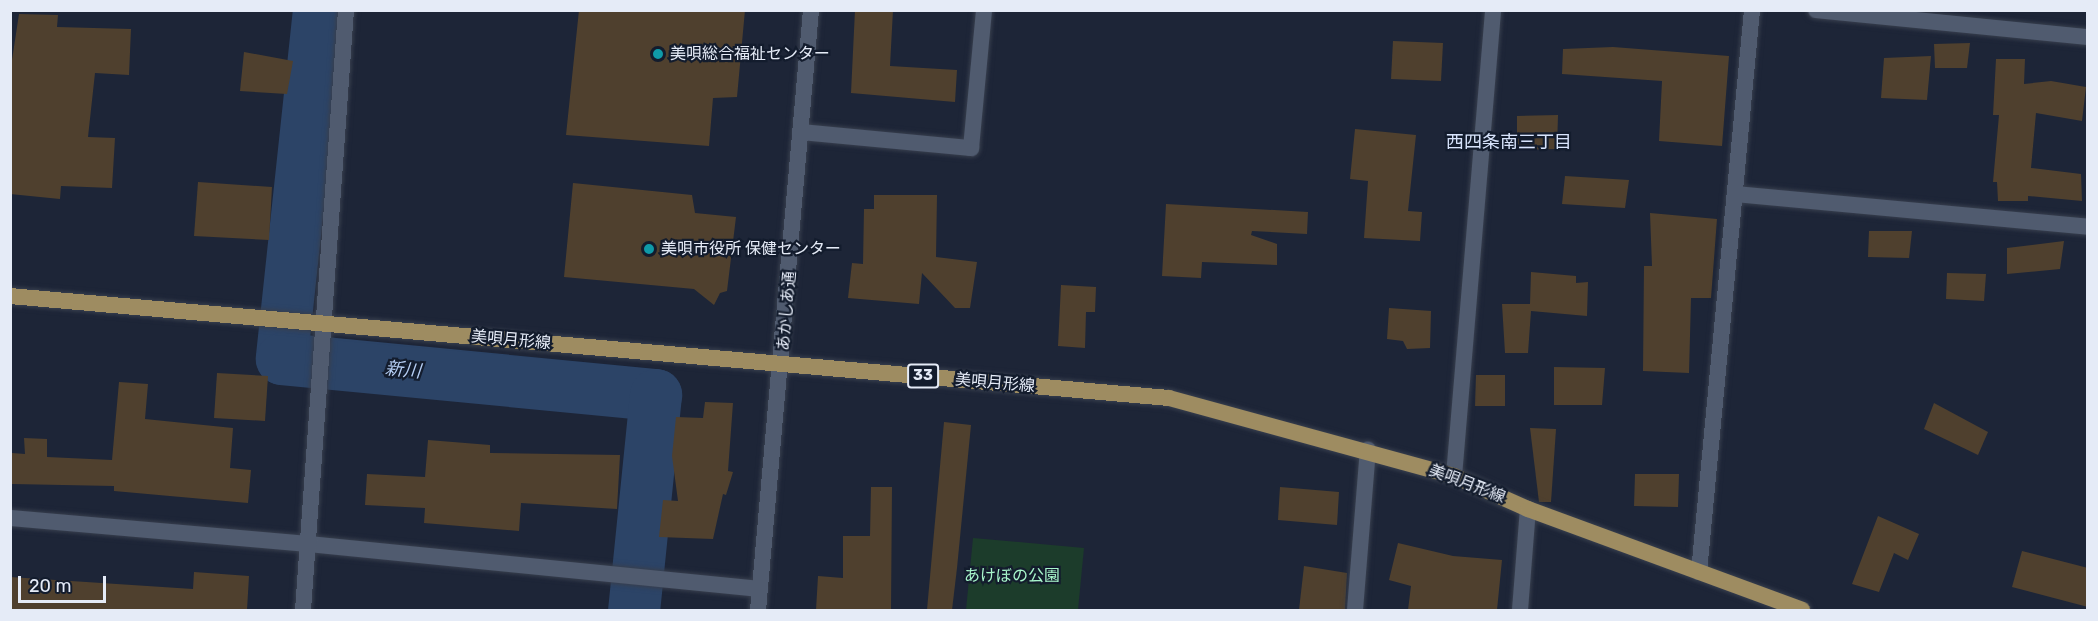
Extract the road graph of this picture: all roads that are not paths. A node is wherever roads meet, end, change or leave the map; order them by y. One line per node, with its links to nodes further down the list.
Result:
1 (346, 10): 12 (street)
2 (811, 10): 8 (street, あかしあ通)
3 (984, 10): 8 (street)
4 (1493, 10): 15 (street)
5 (1752, 10): 9 (street)
6 (1816, 10): 7 (street)
7 (2088, 38)
8 (801, 132): 13 (street, あかしあ通)
9 (1735, 194): 10 (street); 19 (street)
10 (2088, 227)
11 (10, 296): 12 (main road, 美唄月形線 / 33)
12 (322, 324): 13 (main road, 美唄月形線 / 33); 18 (street)
13 (783, 364): 14 (main road, 美唄月形線 / 33); 20 (street, あかしあ通)
14 (1368, 450): 15 (main road, 美唄月形線 / 33); 23 (street)
15 (1454, 476): 16 (main road, 美唄月形線 / 33)
16 (1528, 509): 19 (main road, 美唄月形線 / 33); 24 (street)
17 (10, 518): 18 (street)
18 (309, 544): 20 (street); 21 (street)
19 (1698, 572): 25 (main road, 美唄月形線 / 33)
20 (760, 589): 22 (street, あかしあ通)
21 (303, 610)
22 (758, 610)
23 (1355, 610)
24 (1520, 610)
25 (1802, 610)

